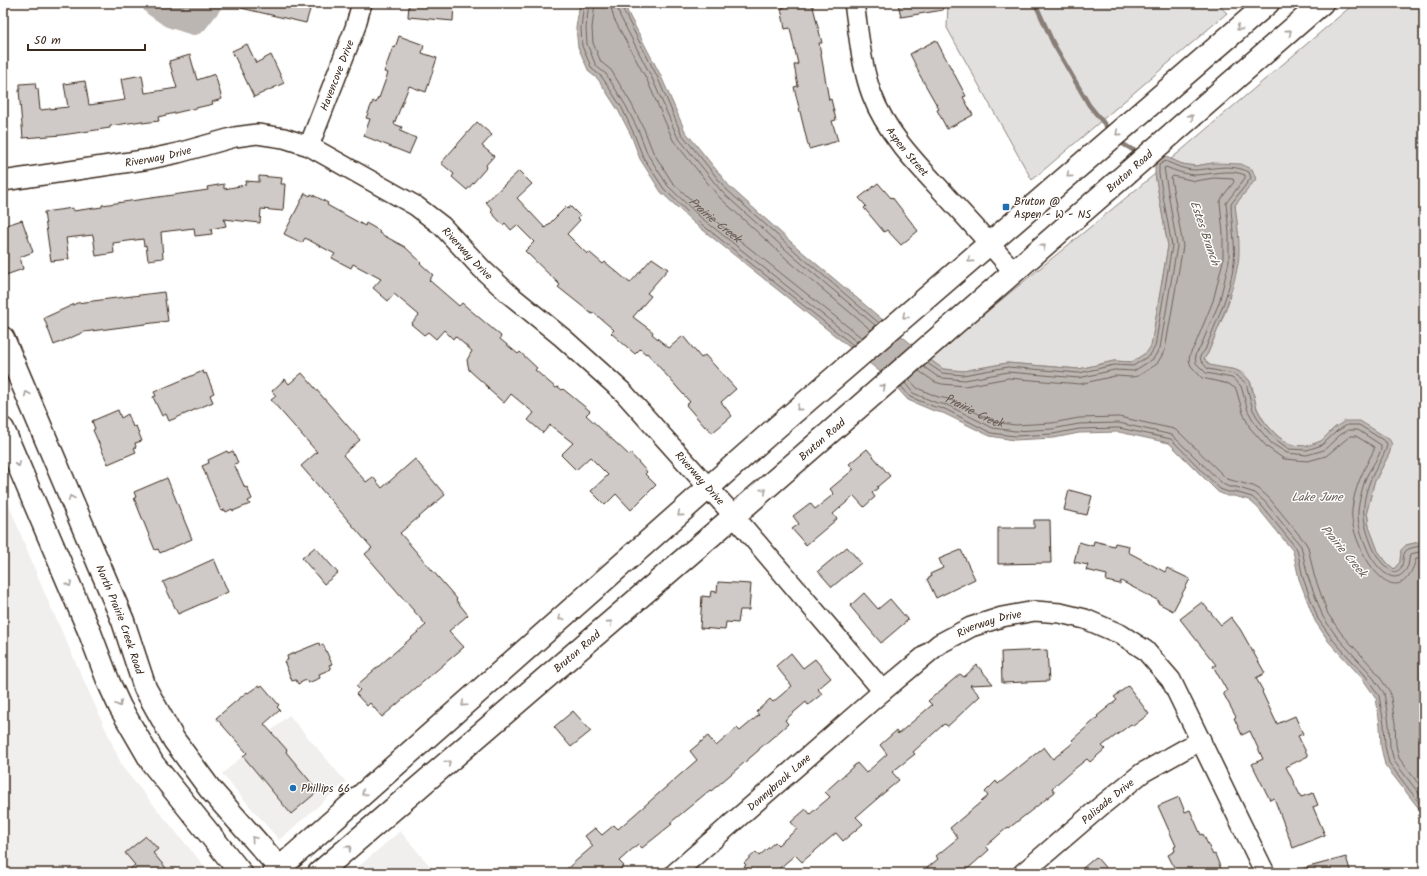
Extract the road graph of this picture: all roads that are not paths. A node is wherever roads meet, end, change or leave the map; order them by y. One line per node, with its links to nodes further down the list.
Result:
1 (362, 3): 5 (street, Havencove Drive)
2 (854, 3): 7 (street, Aspen Street)
3 (1268, 3): 7 (main road, one-way to 7)
4 (1322, 3): 8 (main road, Bruton Road, one-way to 4)
5 (309, 146): 6 (street, Riverway Drive); 11 (street, Riverway Drive)
6 (3, 181)
7 (989, 244): 8 (street, Aspen Street); 11 (main road, one-way to 11)
8 (1014, 272): 12 (main road, Bruton Road, one-way to 8)
9 (3, 338): 15 (main road, North Prairie Creek Road, one-way to 9)
10 (3, 429): 16 (main road, one-way to 16)
11 (709, 488): 12 (street, Riverway Drive); 15 (main road, one-way to 15)
12 (734, 516): 13 (street, Riverway Drive); 17 (main road, Bruton Road, one-way to 12)
13 (883, 691): 14 (street, Riverway Drive); 18 (street, Donnybrook Lane)
14 (1201, 740): 19 (street, Palisade Drive); 20 (street, Riverway Drive)
15 (279, 871)
16 (241, 873)
17 (320, 873)
18 (675, 873)
19 (1023, 873)
20 (1265, 873)

